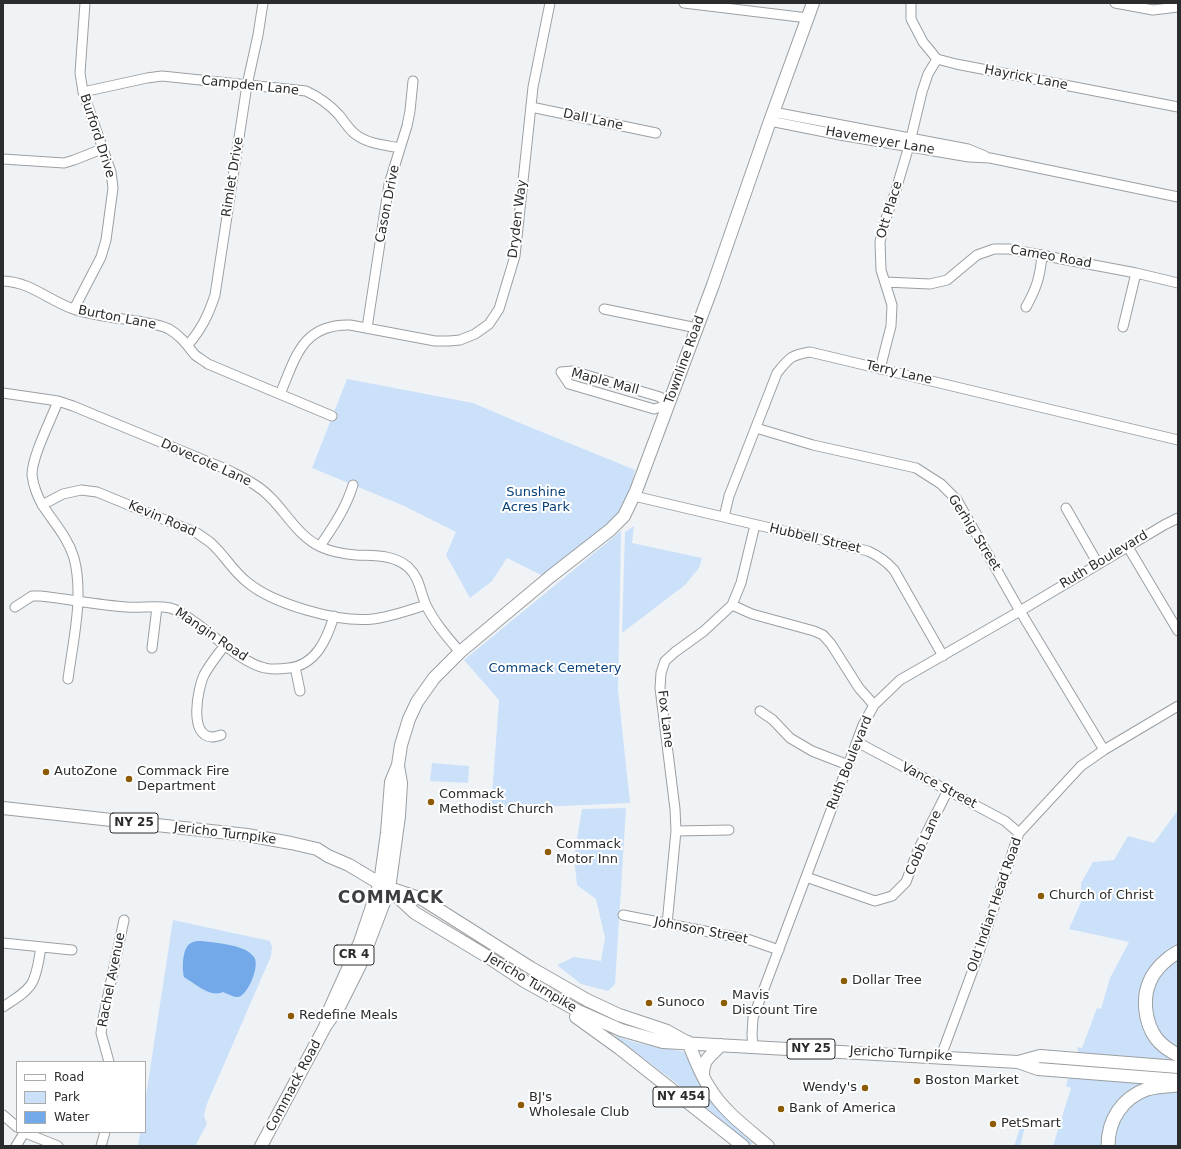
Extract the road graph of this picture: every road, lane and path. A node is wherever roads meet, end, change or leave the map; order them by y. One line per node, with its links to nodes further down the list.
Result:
1 (85, 3): 13 (street, Burford Drive)
2 (263, 3): 12 (street, Rimlet Drive)
3 (550, 3): 15 (street, Dryden Way)
4 (684, 3): 9 (street)
5 (813, 3): 9 (main road, Townline Road / CR 4)
6 (911, 3): 10 (street)
7 (1115, 3): 8 (street)
8 (1178, 7)
9 (808, 18): 16 (main road, Townline Road / CR 4)
10 (937, 59): 14 (street, Hayrick Lane); 18 (street, Ott Place)
11 (413, 81): 19 (street, Cason Drive)
12 (247, 85): 13 (street, Campden Lane); 19 (street, Campden Lane); 34 (street, Rimlet Drive)
13 (83, 92): 20 (street, Burford Drive)
14 (1178, 107)
15 (531, 108): 17 (street, Dall Lane); 32 (street, Dryden Way)
16 (771, 116): 18 (street, Havemeyer Lane); 33 (main road, Townline Road / CR 4)
17 (656, 133)
18 (910, 142): 22 (street, Havemeyer Lane); 26 (street, Ott Place)
19 (400, 148): 32 (street, Cason Drive)
20 (102, 149): 21 (street); 30 (street, Burford Drive)
21 (3, 158)
22 (1178, 197)
23 (1042, 255): 24 (street, Cameo Road); 26 (street, Cameo Road); 28 (street)
24 (1136, 273): 27 (street, Cameo Road); 31 (street)
25 (3, 281): 30 (street, Burton Lane)
26 (885, 282): 35 (street, Ott Place)
27 (1178, 283)
28 (1026, 307)
29 (604, 309): 33 (street)
30 (74, 310): 34 (street, Burton Lane)
31 (1123, 327)
32 (367, 328): 37 (street, Dryden Way)
33 (697, 328): 39 (main road, Townline Road / CR 4)
34 (188, 345): 37 (street, Burton Lane)
35 (880, 368): 41 (street, Terry Lane); 42 (street, Terry Lane)
36 (3, 393): 38 (street, Dovecote Lane)
37 (280, 394): 40 (street, Burton Lane)
38 (58, 401): 45 (street); 50 (street, Dovecote Lane)
39 (668, 405): 39 (street, Maple Mall); 44 (main road, Townline Road / CR 4)
40 (332, 416)
41 (756, 428): 47 (street, Terry Lane); 58 (street, Gerhig Street)
42 (1178, 440)
43 (353, 485): 50 (street)
44 (634, 496): 47 (street, Hubbell Street); 63 (main road, Townline Road / CR 4)
45 (42, 505): 53 (street); 59 (street, Kevin Road)
46 (1066, 508): 52 (street)
47 (724, 517): 49 (street, Hubbell Street)
48 (1178, 518): 51 (street, Ruth Boulevard)
49 (755, 525): 54 (street, Fox Lane); 64 (street, Hubbell Street)
50 (320, 546): 55 (street, Dovecote Lane)
51 (1128, 547): 52 (street, Ruth Boulevard); 60 (street)
52 (1098, 564): 58 (street, Ruth Boulevard)
53 (78, 600): 56 (street, Mangin Road); 57 (street, Mangin Road); 66 (street)
54 (732, 604): 68 (street); 78 (street, Fox Lane)
55 (426, 605): 59 (street, Kevin Road); 63 (street, Dovecote Lane)
56 (15, 607)
57 (157, 607): 61 (street, Mangin Road); 62 (street)
58 (1020, 611): 64 (street, Ruth Boulevard); 73 (street, Gerhig Street)
59 (334, 616): 65 (street, Mangin Road)
60 (1178, 631)
61 (225, 645): 65 (street, Mangin Road); 71 (street)
62 (152, 648)
63 (460, 652): 81 (main road, CR 4)
64 (943, 656): 68 (street, Ruth Boulevard)
65 (295, 667): 67 (street)
66 (68, 679)
67 (300, 691)
68 (874, 705): 72 (street, Ruth Boulevard)
69 (1178, 706): 73 (street, Old Indian Head Road)
70 (760, 711): 74 (street)
71 (221, 736)
72 (857, 742): 74 (street, Ruth Boulevard); 75 (street, Vance Street)
73 (1104, 750): 79 (street, Old Indian Head Road)
74 (848, 765): 80 (street, Ruth Boulevard)
75 (948, 790): 79 (street, Vance Street); 80 (street, Cobb Lane)
76 (3, 808): 81 (main road, Jericho Turnpike / NY 25)
77 (729, 830): 78 (street)
78 (676, 831): 84 (street, Fox Lane)
79 (1019, 833): 103 (street, Old Indian Head Road)
80 (806, 877): 89 (street, Ruth Boulevard)
81 (385, 886): 86 (main road, Jericho Turnpike / NY 25); 91 (main road, Jericho Turnpike / NY 25); 118 (main road, Commack Road / CR 4)
82 (623, 915): 84 (street, Johnson Street)
83 (124, 920): 104 (street, Rachel Avenue)
84 (667, 924): 89 (street, Johnson Street)
85 (3, 942): 87 (street)
86 (496, 945): 91 (main road); 92 (main road, Jericho Turnpike / NY 25)
87 (41, 947): 88 (street); 97 (street)
88 (72, 950)
89 (779, 950): 101 (street, Ruth Boulevard)
90 (1178, 952): 102 (highway)
91 (488, 957): 92 (main road); 93 (main road, Jericho Turnpike / NY 25)
92 (519, 960): 94 (main road, Jericho Turnpike / NY 25)
93 (499, 964): 94 (main road); 95 (main road, Jericho Turnpike / NY 25)
94 (537, 972): 98 (main road, Jericho Turnpike / NY 25)
95 (530, 984): 96 (main road, Jericho Turnpike / NY 25); 98 (main road)
96 (552, 996): 99 (main road, Jericho Turnpike / NY 25); 119 (main road, NY 454)
97 (3, 1007)
98 (619, 1016): 99 (main road, Jericho Turnpike / NY 25)
99 (688, 1042): 100 (main road, Jericho Turnpike / NY 25); 107 (main road, NY 454)
100 (721, 1045): 101 (main road, Jericho Turnpike / NY 25); 107 (main road)
101 (753, 1046): 103 (main road, Jericho Turnpike / NY 25)
102 (1178, 1055)
103 (941, 1056): 105 (main road, Jericho Turnpike / NY 25)
104 (109, 1061)
105 (1018, 1062): 106 (main road, Jericho Turnpike / NY 25); 108 (main road, Jericho Turnpike / NY 25)
106 (1178, 1067)
107 (703, 1077): 120 (main road, NY 454)
108 (1178, 1080)
109 (1178, 1085): 121 (highway)
110 (3, 1115): 111 (street)
111 (16, 1127)
112 (20, 1133): 115 (street)
113 (26, 1133): 116 (street)
114 (105, 1133): 117 (street)
115 (16, 1146)
116 (58, 1146)
117 (101, 1146)
118 (261, 1146)
119 (743, 1146)
120 (768, 1146)
121 (1108, 1146)

